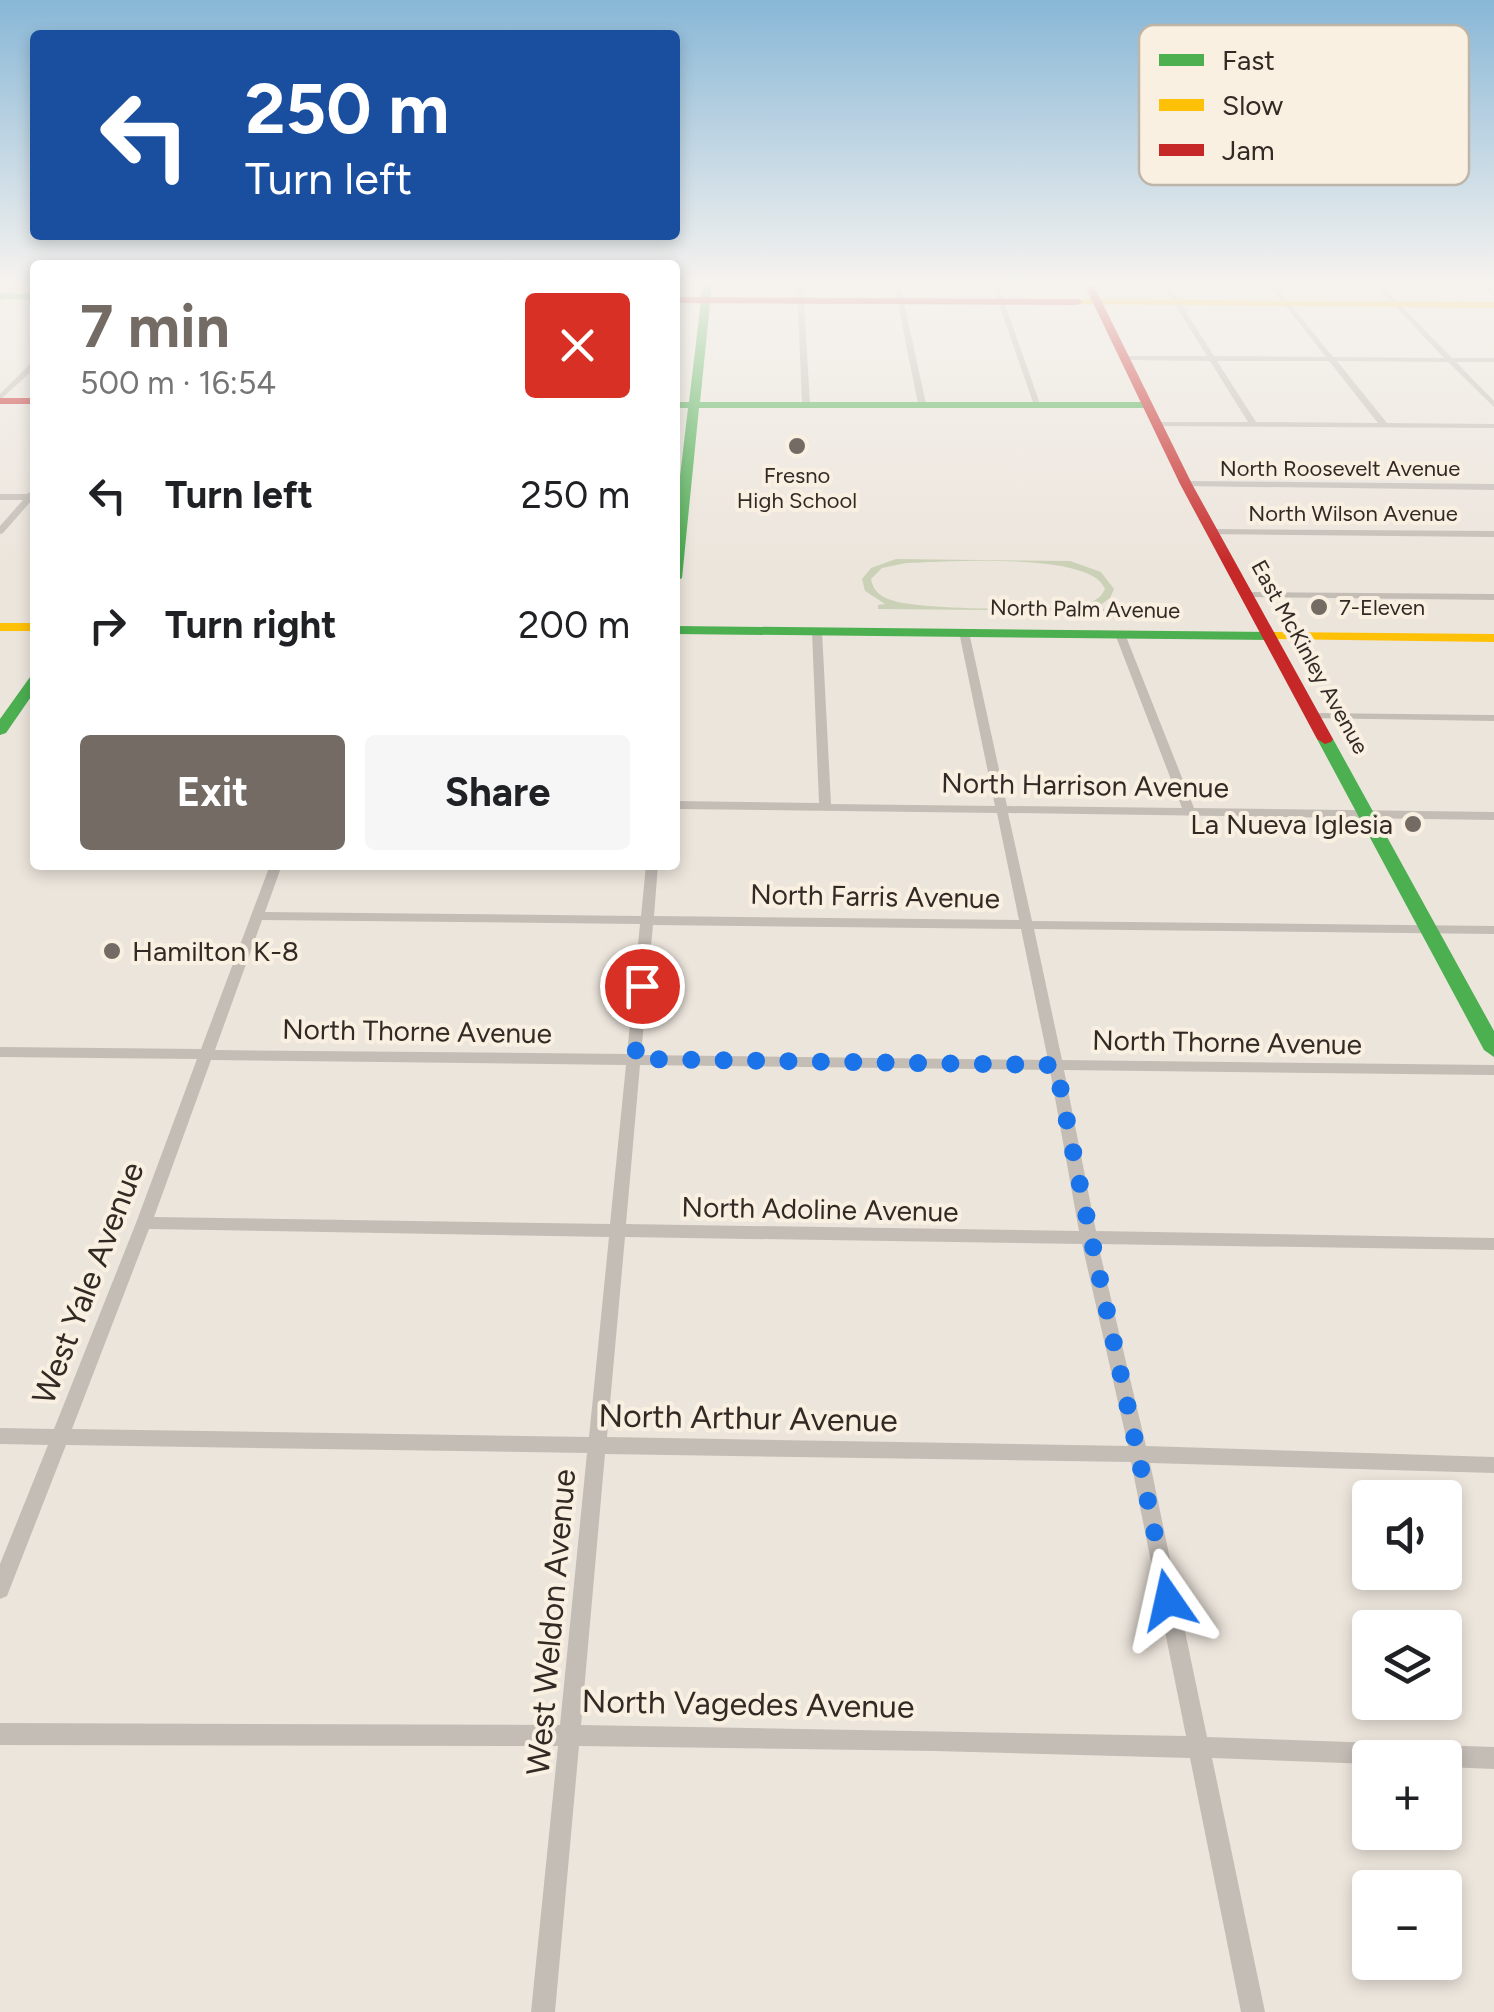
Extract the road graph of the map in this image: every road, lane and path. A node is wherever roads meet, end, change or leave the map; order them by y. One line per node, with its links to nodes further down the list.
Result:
1 (21, 378): 10 (street)
2 (695, 378): 12 (main road)
3 (805, 378): 13 (street)
4 (917, 378): 14 (street)
5 (1029, 378): 15 (street)
6 (1135, 378): 17 (main road, East McKinley Avenue)
7 (1224, 378): 18 (street)
8 (1345, 378): 19 (street)
9 (1469, 378): 16 (street)
10 (1, 397): 11 (main road)
11 (30, 398)
12 (681, 403): 13 (main road); 22 (main road)
13 (806, 404): 14 (main road)
14 (922, 404): 15 (main road)
15 (1038, 404): 17 (main road)
16 (1494, 405)
17 (1151, 415): 18 (street); 23 (main road, East McKinley Avenue)
18 (1254, 425): 19 (street)
19 (1384, 426): 20 (street)
20 (1489, 426): 21 (street)
21 (1494, 437)
22 (680, 474)
23 (1186, 484): 24 (street, North Roosevelt Avenue); 29 (main road, East McKinley Avenue)
24 (1494, 487)
25 (30, 495): 26 (street)
26 (0, 497)
27 (30, 498): 28 (street)
28 (0, 531)
29 (1212, 532): 30 (street, North Wilson Avenue); 31 (main road, East McKinley Avenue)
30 (1494, 534)
31 (1249, 595): 32 (street); 39 (main road, East McKinley Avenue)
32 (1494, 596)
33 (0, 627): 34 (main road)
34 (30, 628)
35 (680, 630): 36 (main road, North Palm Avenue)
36 (816, 631): 37 (main road, North Palm Avenue); 46 (street)
37 (964, 632): 38 (main road, North Palm Avenue); 47 (street)
38 (1120, 634): 39 (main road, North Palm Avenue); 48 (street)
39 (1272, 636): 40 (main road, North Palm Avenue); 42 (main road, East McKinley Avenue)
40 (1494, 638)
41 (30, 687): 44 (main road)
42 (1314, 716): 43 (street); 49 (main road, East McKinley Avenue)
43 (1494, 718)
44 (0, 730)
45 (680, 805): 46 (street, North Harrison Avenue)
46 (825, 808): 47 (street, North Harrison Avenue)
47 (1000, 808): 48 (street, North Harrison Avenue); 55 (street)
48 (1189, 811): 49 (street, North Harrison Avenue)
49 (1367, 814): 50 (street, North Harrison Avenue); 56 (main road, East McKinley Avenue)
50 (1494, 816)
51 (274, 870): 53 (street, West Yale Avenue)
52 (652, 870): 54 (street)
53 (256, 916): 54 (street, North Farris Avenue); 60 (street, West Yale Avenue)
54 (648, 919): 55 (street, North Farris Avenue); 61 (street)
55 (1025, 923): 56 (street, North Farris Avenue); 62 (street)
56 (1430, 930): 57 (street, North Farris Avenue); 58 (main road, East McKinley Avenue)
57 (1494, 930)
58 (1494, 1050)
59 (0, 1052): 60 (street, North Thorne Avenue)
60 (207, 1054): 61 (street, North Thorne Avenue); 64 (street, West Yale Avenue)
61 (635, 1059): 62 (street, North Thorne Avenue); 65 (street, West Weldon Avenue)
62 (1056, 1065): 63 (street, North Thorne Avenue); 66 (street)
63 (1494, 1070)
64 (144, 1223): 65 (street, North Adoline Avenue); 69 (street, West Yale Avenue)
65 (619, 1231): 66 (street, North Adoline Avenue); 70 (street, West Weldon Avenue)
66 (1089, 1239): 67 (street, North Adoline Avenue); 71 (street)
67 (1494, 1244)
68 (0, 1436): 69 (street, North Arthur Avenue)
69 (62, 1437): 70 (street, North Arthur Avenue); 73 (street, West Yale Avenue)
70 (598, 1445): 71 (street, North Arthur Avenue); 74 (street, West Weldon Avenue)
71 (1139, 1454): 72 (street, North Arthur Avenue); 76 (street)
72 (1494, 1465)
73 (0, 1589)
74 (570, 1733): 75 (street, North Vagedes Avenue); 76 (street, North Vagedes Avenue); 78 (street, West Weldon Avenue)
75 (0, 1734)
76 (1196, 1745): 77 (street, North Vagedes Avenue); 79 (street)
77 (1494, 1758)
78 (543, 2012)
79 (1252, 2012)

